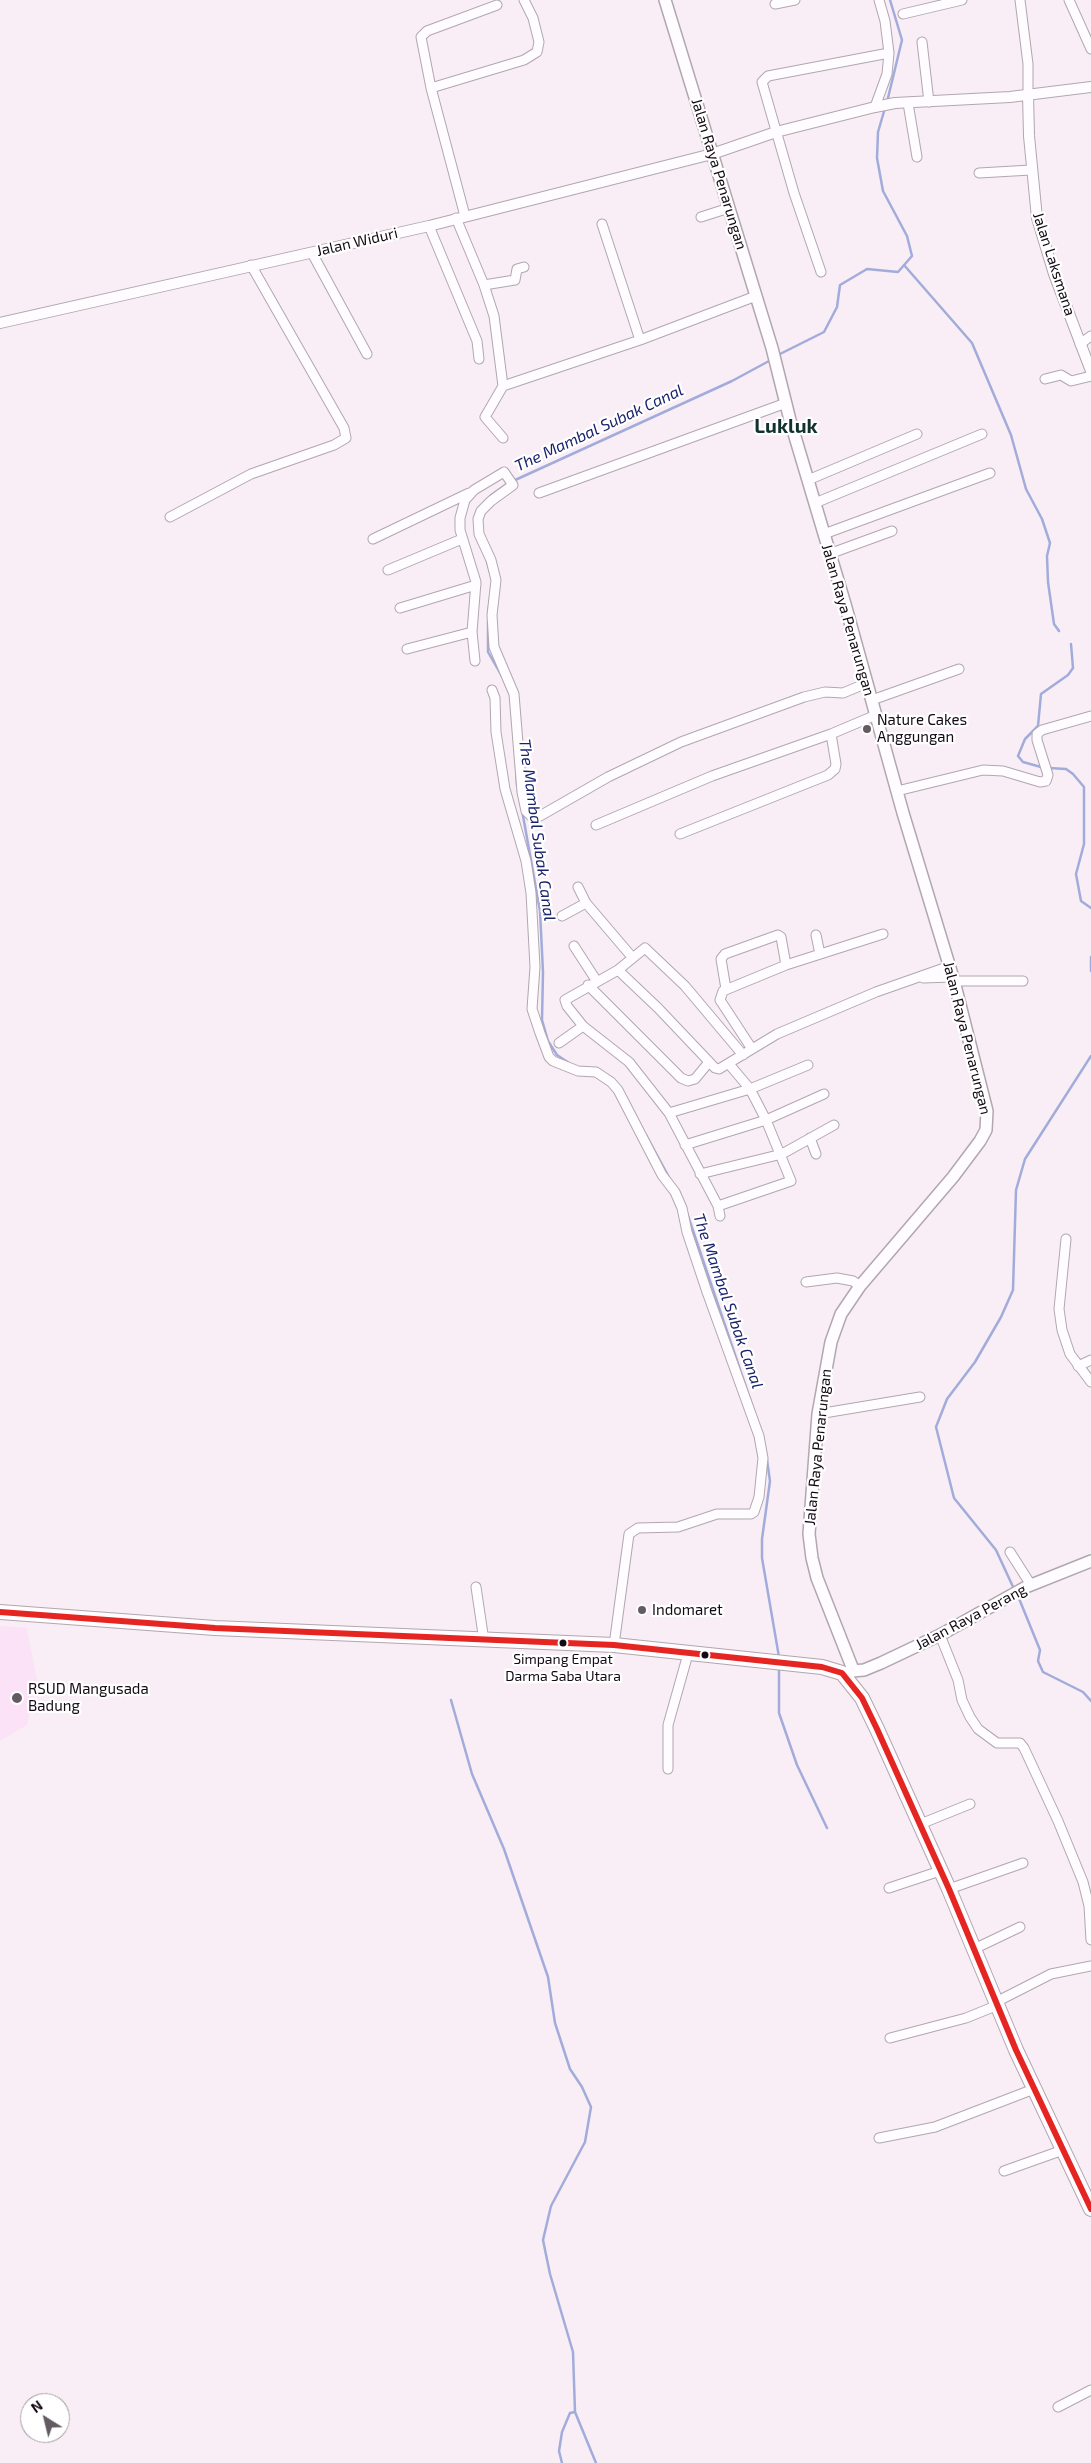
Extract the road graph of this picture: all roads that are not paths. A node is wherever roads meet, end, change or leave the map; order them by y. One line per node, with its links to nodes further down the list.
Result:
1 (524, 0): 15 (street)
2 (665, 0): 21 (main road, Jalan Raya Penarungan)
3 (795, 0): 8 (street)
4 (879, 0): 13 (street)
5 (962, 0): 10 (street)
6 (1020, 0): 16 (street)
7 (1069, 0): 12 (street)
8 (775, 4)
9 (498, 5): 15 (street)
10 (903, 14)
11 (922, 42): 18 (street)
12 (1091, 49)
13 (889, 53): 19 (street); 20 (street)
14 (1091, 87): 16 (street, Jalan Widuri)
15 (431, 88): 26 (street)
16 (1028, 94): 18 (street, Jalan Widuri); 23 (street, Jalan Laksmana)
17 (908, 102): 18 (street, Jalan Widuri); 19 (street, Jalan Widuri); 22 (street)
18 (929, 102)
19 (877, 106): 20 (street, Jalan Widuri)
20 (776, 132): 21 (street, Jalan Widuri); 33 (street)
21 (712, 154): 25 (main road, Jalan Raya Penarungan); 26 (street, Jalan Widuri)
22 (917, 157)
23 (1031, 170): 24 (street); 39 (street, Jalan Laksmana)
24 (979, 173)
25 (729, 208): 27 (street); 35 (main road, Jalan Raya Penarungan)
26 (461, 217): 29 (street, Jalan Widuri); 34 (street)
27 (701, 217)
28 (602, 224): 38 (street)
29 (429, 226): 30 (street, Jalan Widuri); 41 (street)
30 (312, 253): 31 (street, Jalan Widuri); 40 (street)
31 (250, 265): 36 (street, Jalan Widuri); 55 (street)
32 (524, 267): 34 (street)
33 (821, 272)
34 (484, 285): 45 (street)
35 (756, 296): 38 (street); 46 (main road, Jalan Raya Penarungan)
36 (0, 322)
37 (1091, 336): 39 (street)
38 (640, 340): 45 (street)
39 (1080, 344): 42 (street, Jalan Laksmana)
40 (366, 354)
41 (479, 359)
42 (1091, 371)
43 (1091, 376): 44 (street)
44 (1046, 379)
45 (504, 386): 49 (street)
46 (786, 403): 51 (main road, Jalan Raya Penarungan); 53 (street)
47 (917, 434): 51 (street)
48 (982, 434): 54 (street)
49 (503, 438)
50 (990, 473): 57 (street)
51 (808, 480): 54 (main road, Jalan Raya Penarungan)
52 (474, 490): 58 (street); 59 (street); 74 (street)
53 (539, 494)
54 (815, 502): 57 (main road, Jalan Raya Penarungan)
55 (170, 517)
56 (892, 531): 60 (street)
57 (824, 534): 60 (main road, Jalan Raya Penarungan)
58 (373, 539)
59 (462, 539): 61 (street); 62 (street)
60 (829, 554): 68 (main road, Jalan Raya Penarungan)
61 (388, 570)
62 (476, 586): 63 (street); 64 (street)
63 (400, 608)
64 (472, 632): 65 (street); 66 (street)
65 (407, 649)
66 (475, 661)
67 (959, 669): 70 (street)
68 (867, 683): 70 (main road, Jalan Raya Penarungan); 74 (street)
69 (492, 690): 75 (street)
70 (872, 700): 71 (main road, Jalan Raya Penarungan)
71 (876, 716): 73 (street); 76 (main road, Jalan Raya Penarungan)
72 (1091, 716): 76 (street)
73 (831, 734): 77 (street); 78 (street)
74 (519, 758): 75 (street)
75 (501, 760): 127 (street)
76 (897, 791): 89 (main road, Jalan Raya Penarungan)
77 (596, 825)
78 (680, 834)
79 (578, 887): 80 (street)
80 (586, 903): 81 (street); 86 (street)
81 (562, 916)
82 (883, 934): 85 (street)
83 (816, 935): 85 (street)
84 (574, 946): 91 (street)
85 (820, 954): 87 (street)
86 (632, 957): 88 (street); 96 (street)
87 (786, 965): 92 (street); 92 (street)
88 (618, 970): 91 (street); 97 (street)
89 (952, 975): 90 (street); 95 (street); 114 (main road, Jalan Raya Penarungan)
90 (1023, 981)
91 (592, 983): 93 (street); 97 (street)
92 (726, 989): 95 (street)
93 (583, 1026): 94 (street); 102 (street)
94 (559, 1043)
95 (752, 1049): 96 (street)
96 (743, 1054): 98 (street)
97 (709, 1062): 98 (street)
98 (729, 1064): 100 (street)
99 (808, 1065): 100 (street)
100 (750, 1089): 102 (street); 103 (street)
101 (824, 1094): 103 (street)
102 (669, 1113): 106 (street)
103 (766, 1120): 106 (street); 107 (street)
104 (834, 1125): 105 (street)
105 (810, 1138): 107 (street); 108 (street)
106 (685, 1145): 109 (street)
107 (782, 1154): 109 (street); 110 (street)
108 (816, 1154)
109 (700, 1174): 110 (street)
110 (718, 1206): 111 (street)
111 (720, 1216)
112 (1066, 1239): 116 (street)
113 (806, 1282): 114 (street)
114 (860, 1286): 119 (main road, Jalan Raya Penarungan)
115 (1091, 1360): 116 (street)
116 (1078, 1366): 117 (street)
117 (1091, 1382)
118 (920, 1397): 119 (street)
119 (818, 1414): 129 (main road, Jalan Raya Penarungan)
120 (1010, 1552): 122 (street)
121 (1091, 1561): 122 (main road, Jalan Raya Perang)
122 (1028, 1586): 125 (main road, Jalan Raya Perang)
123 (476, 1587): 126 (street)
124 (0, 1612): 126 (highway)
125 (940, 1635): 129 (main road, Jalan Raya Perang); 138 (street)
126 (484, 1641): 127 (highway)
127 (614, 1645): 128 (highway)
128 (688, 1654): 129 (highway); 130 (street)
129 (850, 1675): 132 (highway)
130 (668, 1769)
131 (970, 1804): 132 (street)
132 (918, 1825): 134 (highway)
133 (1023, 1863): 136 (street)
134 (940, 1871): 135 (street); 136 (highway)
135 (889, 1888)
136 (949, 1889): 139 (highway)
137 (1020, 1927): 139 (street)
138 (1091, 1940)
139 (974, 1949): 141 (highway)
140 (1091, 1966): 141 (street)
141 (997, 2004): 142 (street); 143 (highway)
142 (890, 2038)
143 (1034, 2089): 144 (street); 145 (highway)
144 (879, 2138)
145 (1064, 2150): 146 (street); 147 (highway)
146 (1004, 2171)
147 (1091, 2209)
148 (1091, 2390): 149 (street)
149 (1058, 2407)

